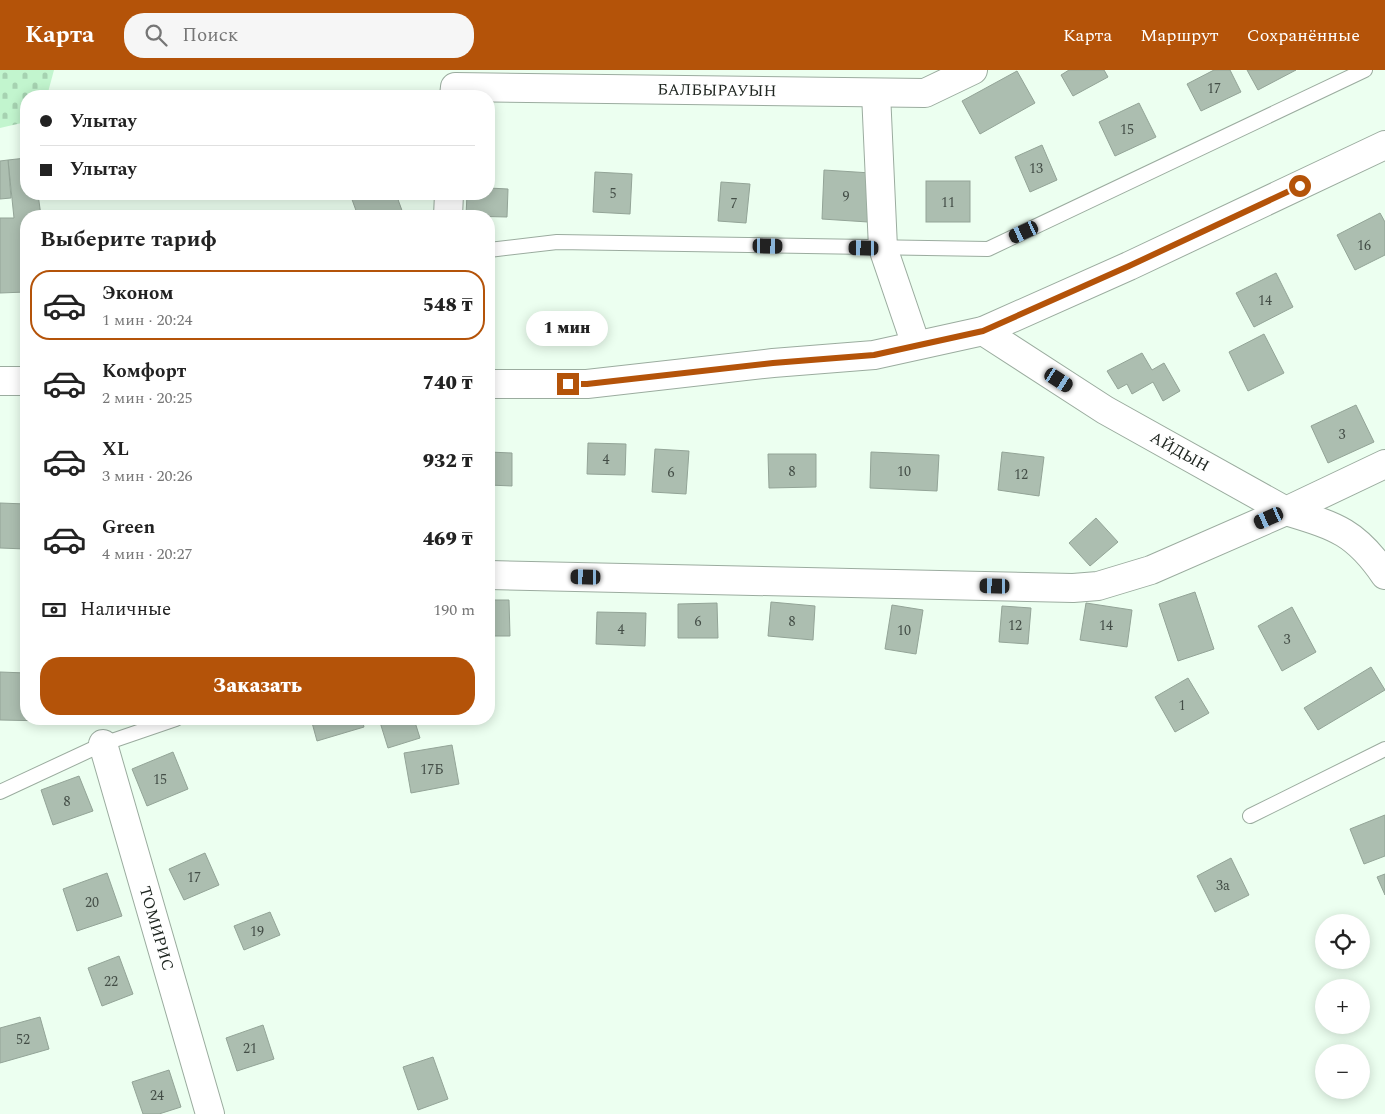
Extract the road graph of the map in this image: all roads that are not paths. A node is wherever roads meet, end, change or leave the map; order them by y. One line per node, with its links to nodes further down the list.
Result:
1 (973, 70): 4 (street, БАЛБЫРАУЫН)
2 (1365, 70): 6 (lane)
3 (495, 91): 4 (street, БАЛБЫРАУЫН)
4 (876, 93): 6 (street)
5 (1385, 145): 8 (street)
6 (883, 248): 7 (lane); 9 (street)
7 (495, 249)
8 (983, 331): 9 (street); 14 (street, АЙДЫН)
9 (916, 345): 12 (street)
10 (0, 381): 11 (street)
11 (20, 381)
12 (495, 384)
13 (1385, 464): 14 (street)
14 (1286, 511): 15 (street); 16 (street, АЙДЫН)
15 (495, 575)
16 (1385, 575)
17 (158, 725): 18 (lane)
18 (103, 744): 20 (lane); 22 (street, ТОМИРИС)
19 (1385, 749): 21 (lane)
20 (0, 792)
21 (1250, 816)
22 (210, 1114)

